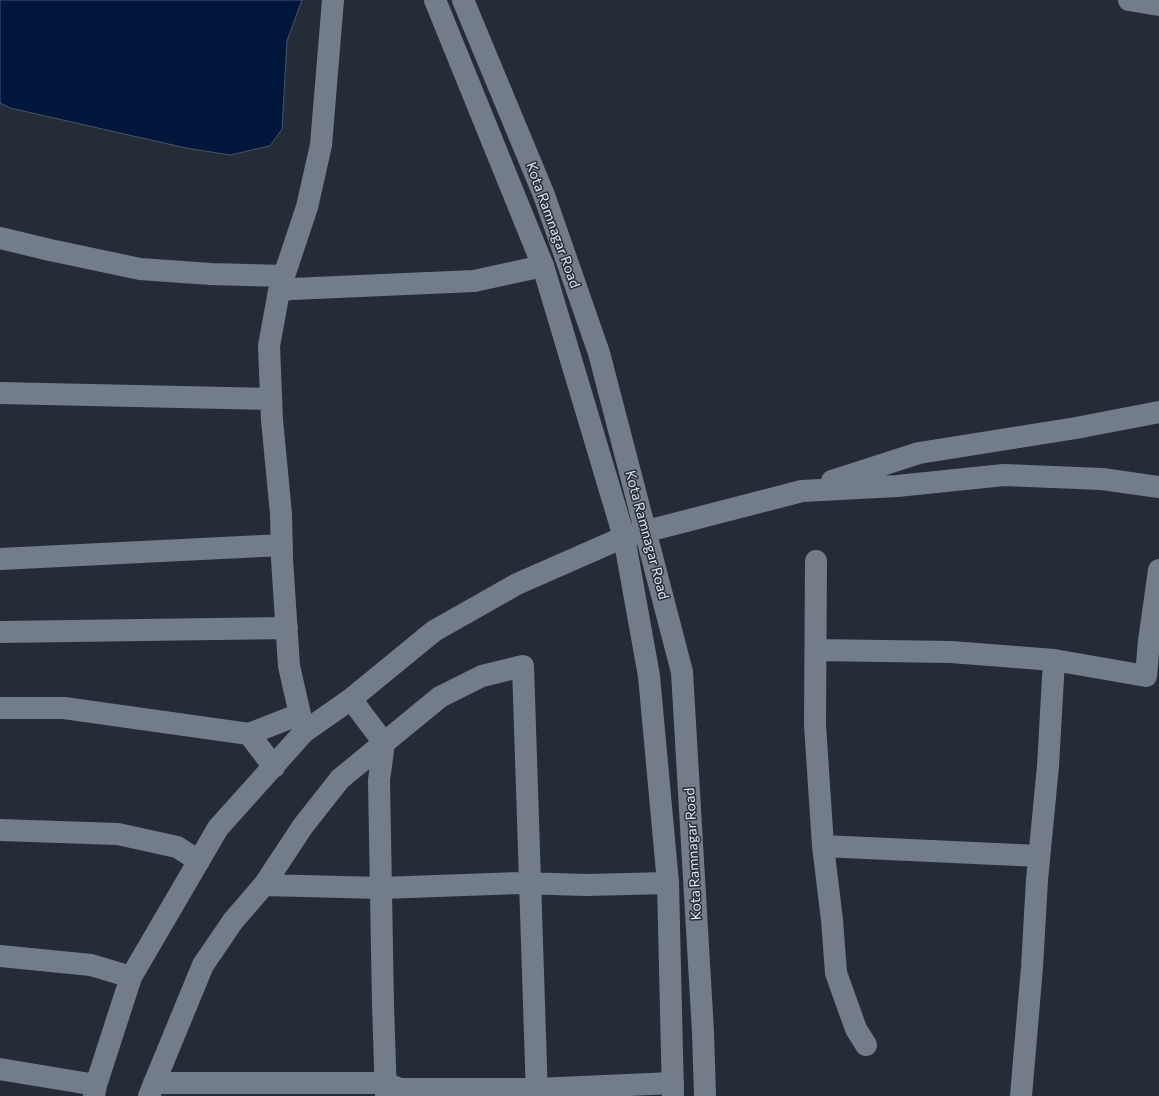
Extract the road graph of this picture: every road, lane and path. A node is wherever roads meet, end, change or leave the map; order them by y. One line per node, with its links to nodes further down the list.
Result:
1 (333, 0): 8 (street)
2 (435, 0): 7 (street)
3 (463, 0): 14 (street, Kota Ramnagar Road)
4 (1129, 0): 5 (street)
5 (1159, 5)
6 (0, 238): 8 (street)
7 (543, 266): 8 (street); 15 (street)
8 (281, 283): 10 (street)
9 (0, 393): 10 (street)
10 (271, 399): 16 (street)
11 (1159, 412): 13 (street)
12 (1159, 487): 13 (street)
13 (802, 491): 14 (street)
14 (646, 532): 15 (street); 47 (street, Kota Ramnagar Road)
15 (624, 537): 24 (street); 35 (street)
16 (282, 545): 17 (street); 20 (street)
17 (0, 558)
18 (816, 561): 22 (street)
19 (1159, 570): 23 (street)
20 (287, 628): 21 (street); 26 (street)
21 (0, 632)
22 (816, 650): 23 (street); 31 (street)
23 (1054, 660): 32 (street)
24 (351, 699): 26 (street); 28 (street)
25 (0, 708): 27 (street)
26 (302, 723): 27 (street); 29 (street)
27 (249, 734): 29 (street)
28 (384, 743): 34 (street); 36 (street); 37 (street)
29 (274, 766): 33 (street)
30 (0, 830): 33 (street)
31 (823, 846): 32 (street); 40 (street)
32 (1039, 856): 48 (street)
33 (199, 861): 39 (street)
34 (530, 883): 35 (street); 37 (street); 46 (street)
35 (668, 883): 43 (street)
36 (264, 885): 37 (street); 45 (street)
37 (381, 888): 42 (street)
38 (0, 956): 39 (street)
39 (131, 977): 44 (street)
40 (866, 1045)
41 (0, 1069): 44 (street)
42 (386, 1089): 45 (street); 46 (street)
43 (673, 1089): 46 (street)
44 (95, 1090)
45 (152, 1090)
46 (537, 1093)
47 (705, 1096)
48 (1021, 1096)

